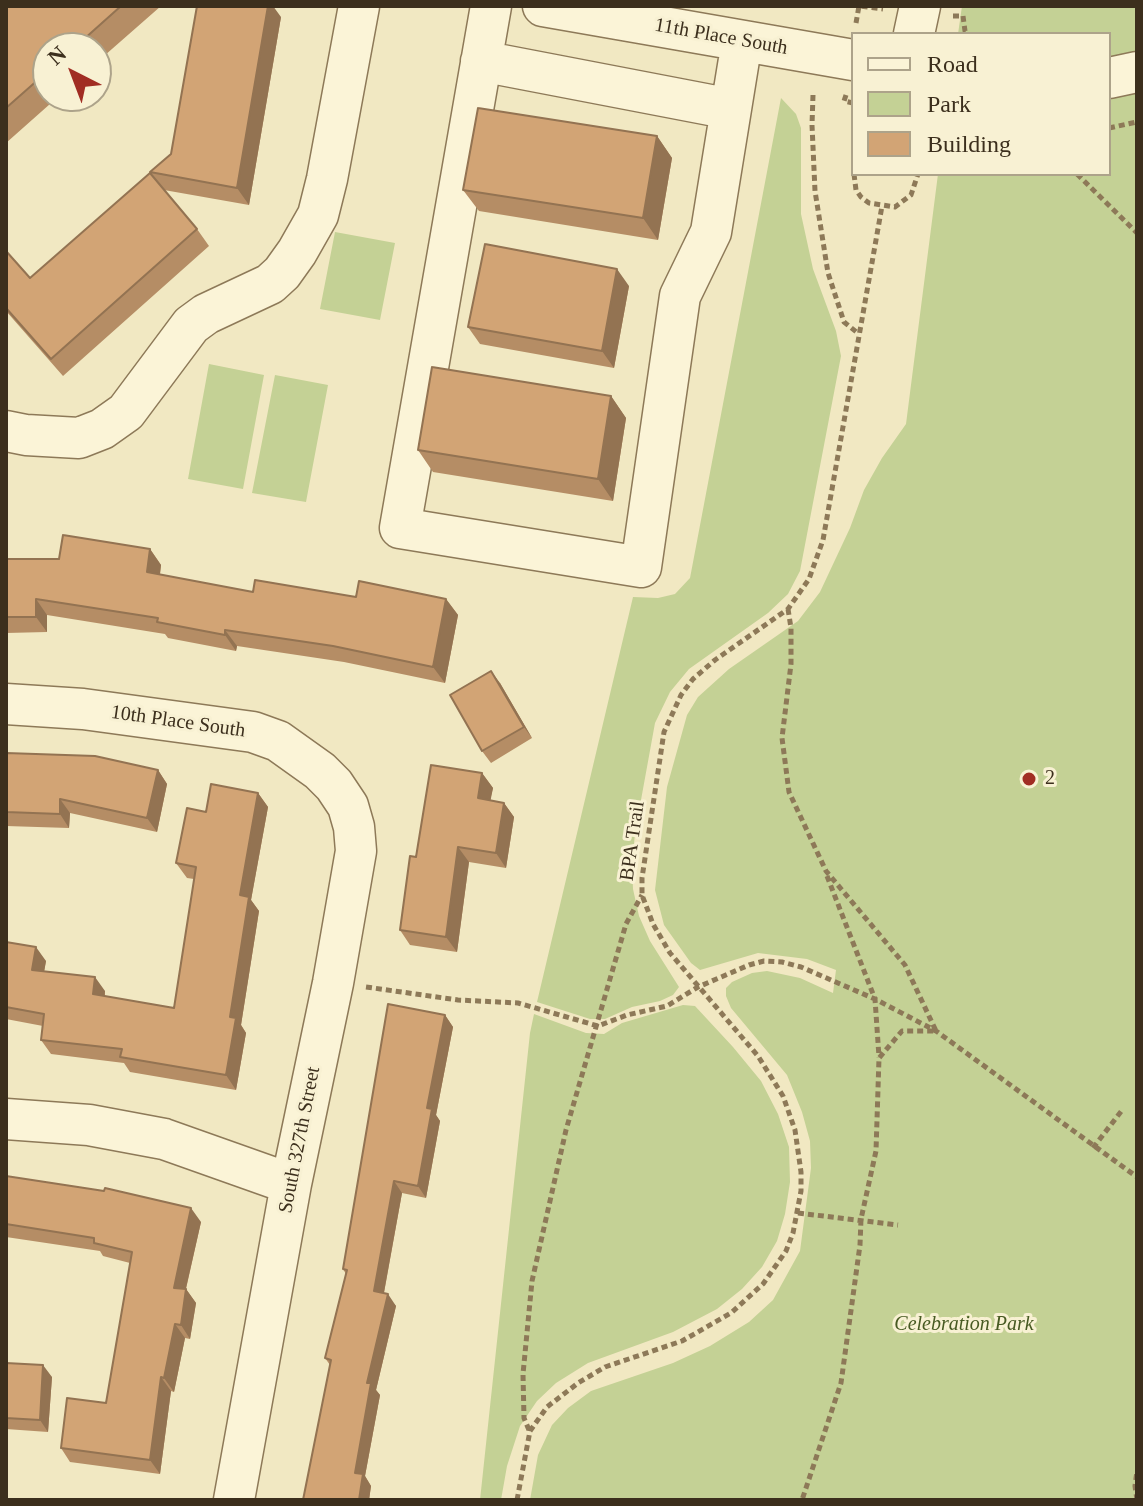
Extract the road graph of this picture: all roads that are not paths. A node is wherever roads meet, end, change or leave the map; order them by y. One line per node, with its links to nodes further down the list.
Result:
1 (359, 6): 12 (street)
2 (491, 6): 7 (street)
3 (543, 6): 6 (street, 11th Place South)
4 (935, 11): 5 (street)
5 (916, 32)
6 (742, 41): 9 (street, 11th Place South); 11 (street)
7 (481, 61): 11 (street); 11 (street)
8 (1137, 72): 10 (street)
9 (850, 76)
10 (1111, 78)
11 (731, 109)
12 (6, 431)
13 (6, 704): 14 (street, 10th Place South)
14 (334, 785): 16 (street, South 327th Street)
15 (6, 1119): 16 (street)
16 (291, 1184): 17 (street, South 327th Street)
17 (234, 1500)

